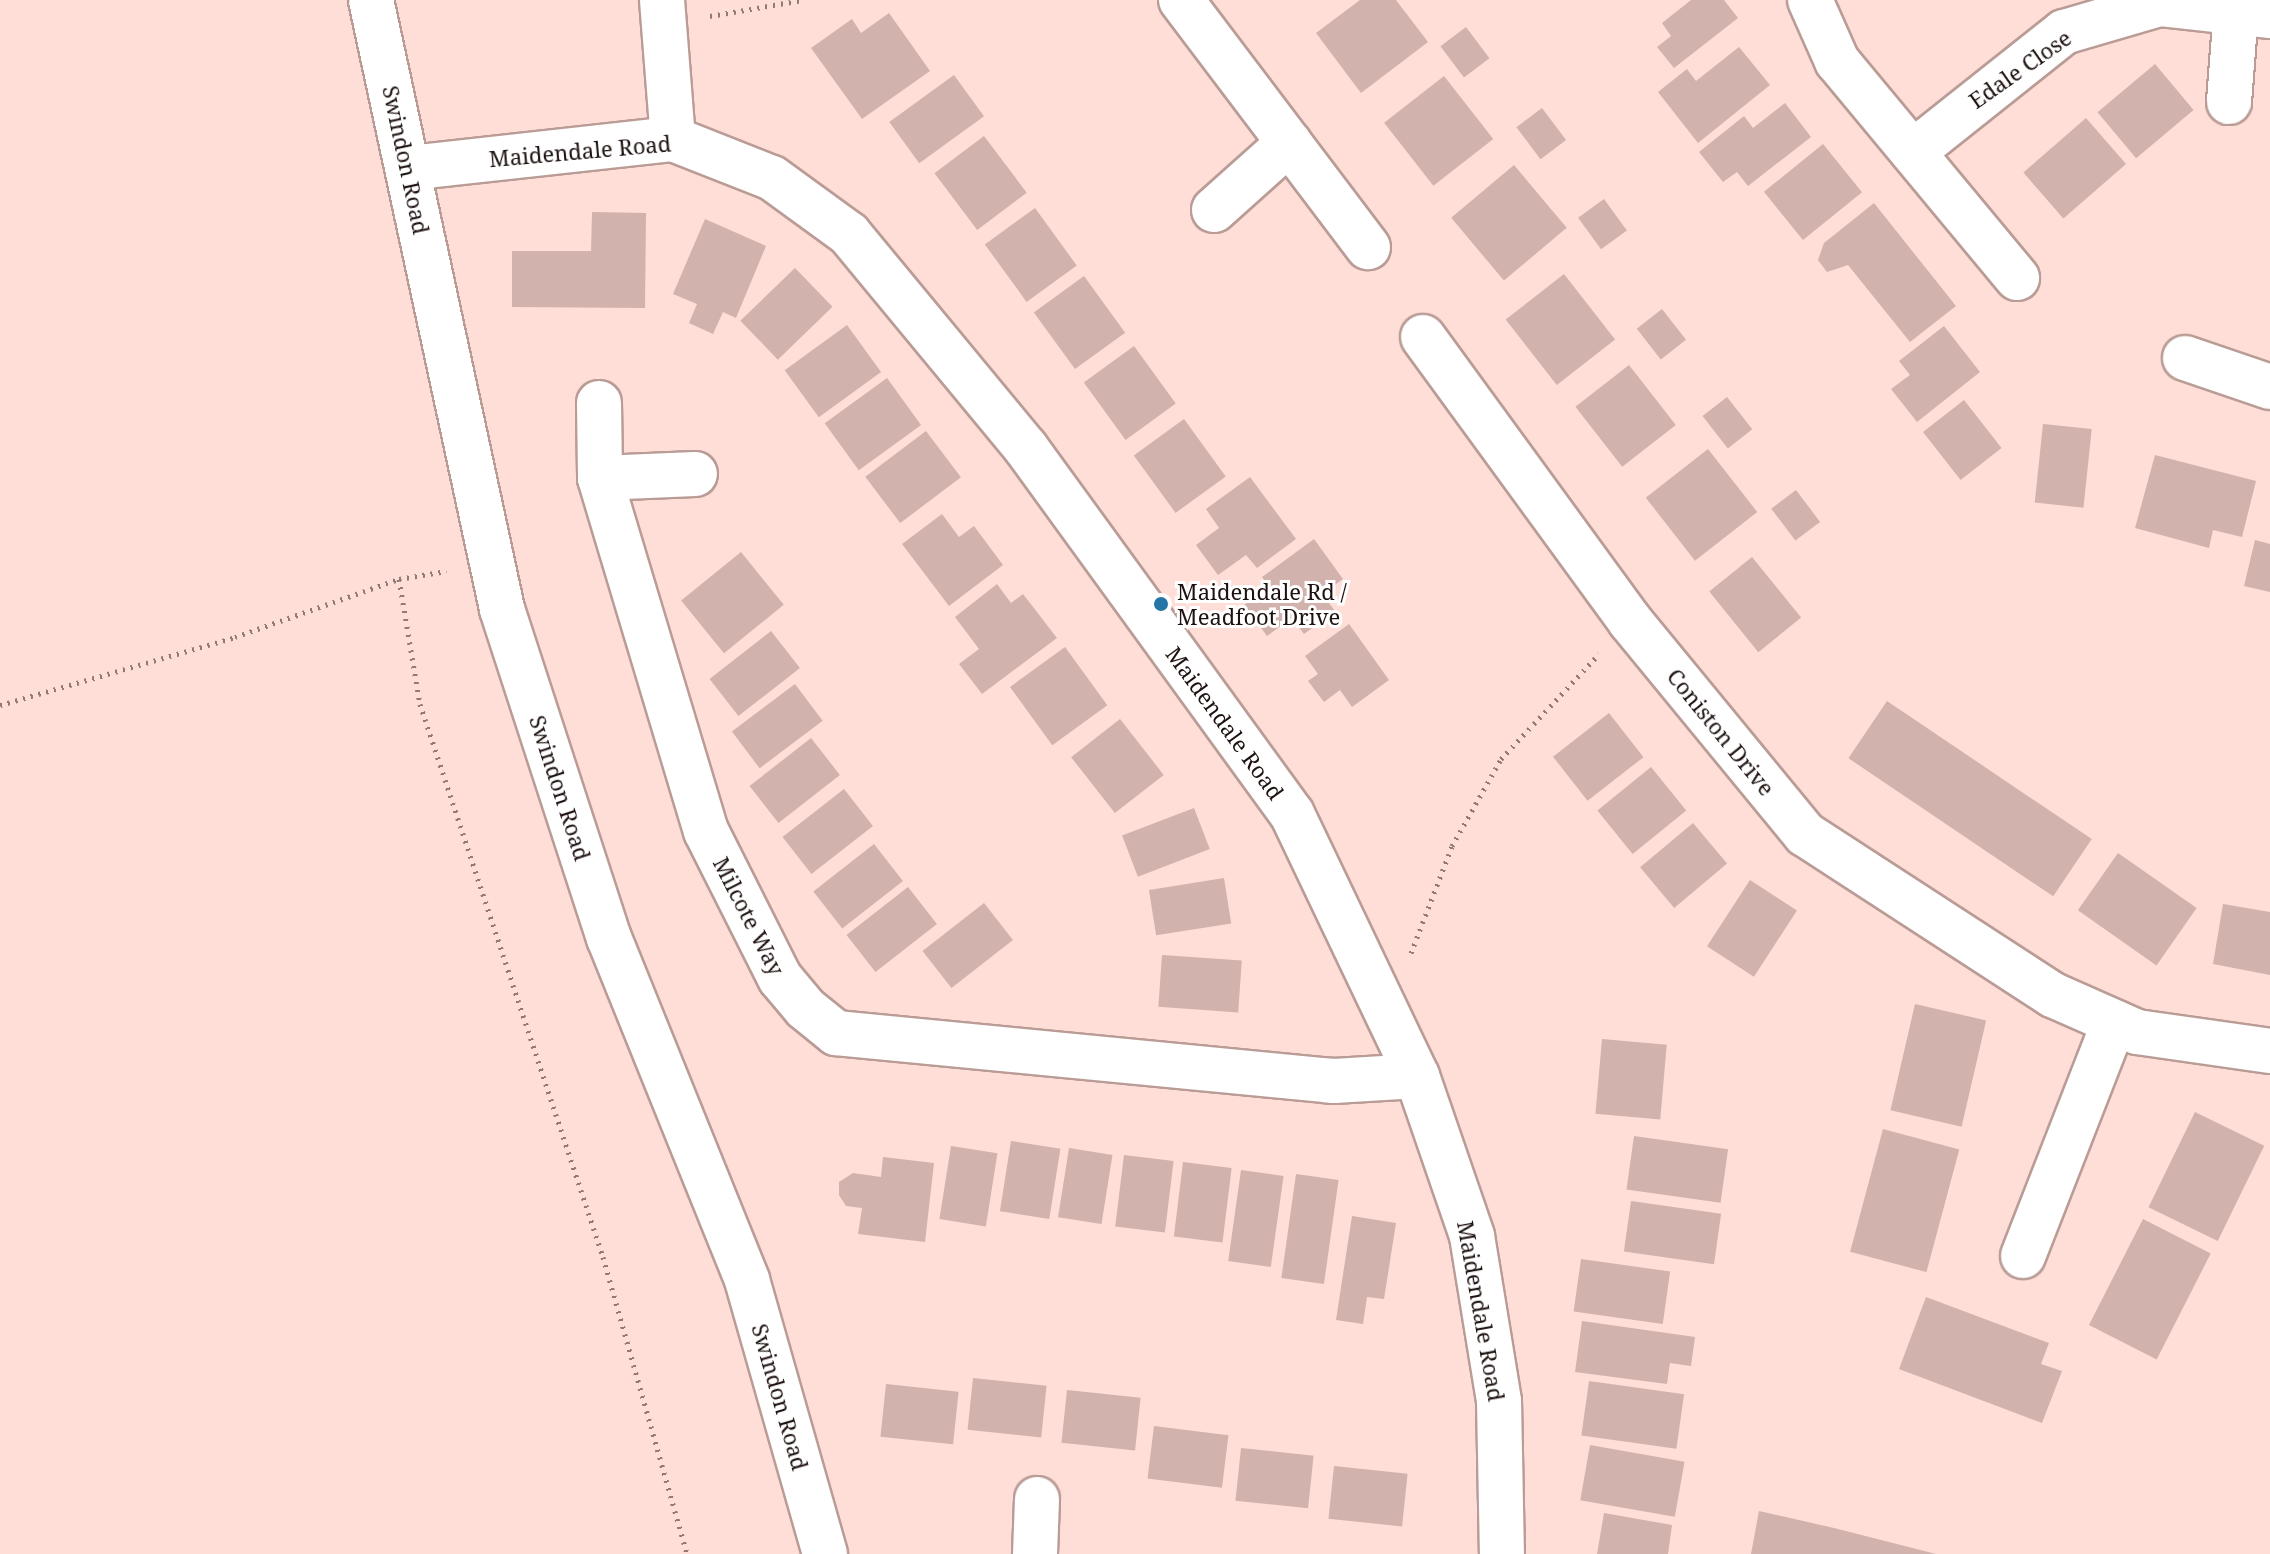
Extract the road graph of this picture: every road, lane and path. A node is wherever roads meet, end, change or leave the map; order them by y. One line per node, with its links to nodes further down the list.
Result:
1 (371, 0): 11 (street, Swindon Road)
2 (803, 0): 5 (path)
3 (1181, 0): 9 (street)
4 (1810, 0): 10 (street)
5 (663, 12): 8 (street)
6 (2253, 14): 7 (street, Edale Close); 10 (street, Edale Close)
7 (2229, 102)
8 (673, 139): 11 (street, Maidendale Road); 23 (street, Maidendale Road)
9 (1289, 143): 12 (street); 13 (street)
10 (1913, 152): 14 (street)
11 (409, 168): 30 (street, Swindon Road)
12 (1214, 210)
13 (1368, 247)
14 (2017, 278)
15 (1423, 337): 21 (street, Coniston Drive)
16 (2185, 358): 17 (street)
17 (2270, 387)
18 (599, 403): 20 (street, Milcote Way)
19 (695, 474): 20 (street)
20 (600, 478): 26 (street, Milcote Way)
21 (1630, 621): 23 (path); 24 (street, Coniston Drive)
22 (0, 705): 29 (path)
23 (1379, 998): 26 (street, Maidendale Road)
24 (2114, 1022): 25 (street, Coniston Drive); 27 (street)
25 (2270, 1051)
26 (1417, 1076): 32 (street, Maidendale Road)
27 (2023, 1256)
28 (1037, 1499): 31 (street)
29 (687, 1554)
30 (825, 1554)
31 (1035, 1554)
32 (1502, 1554)

